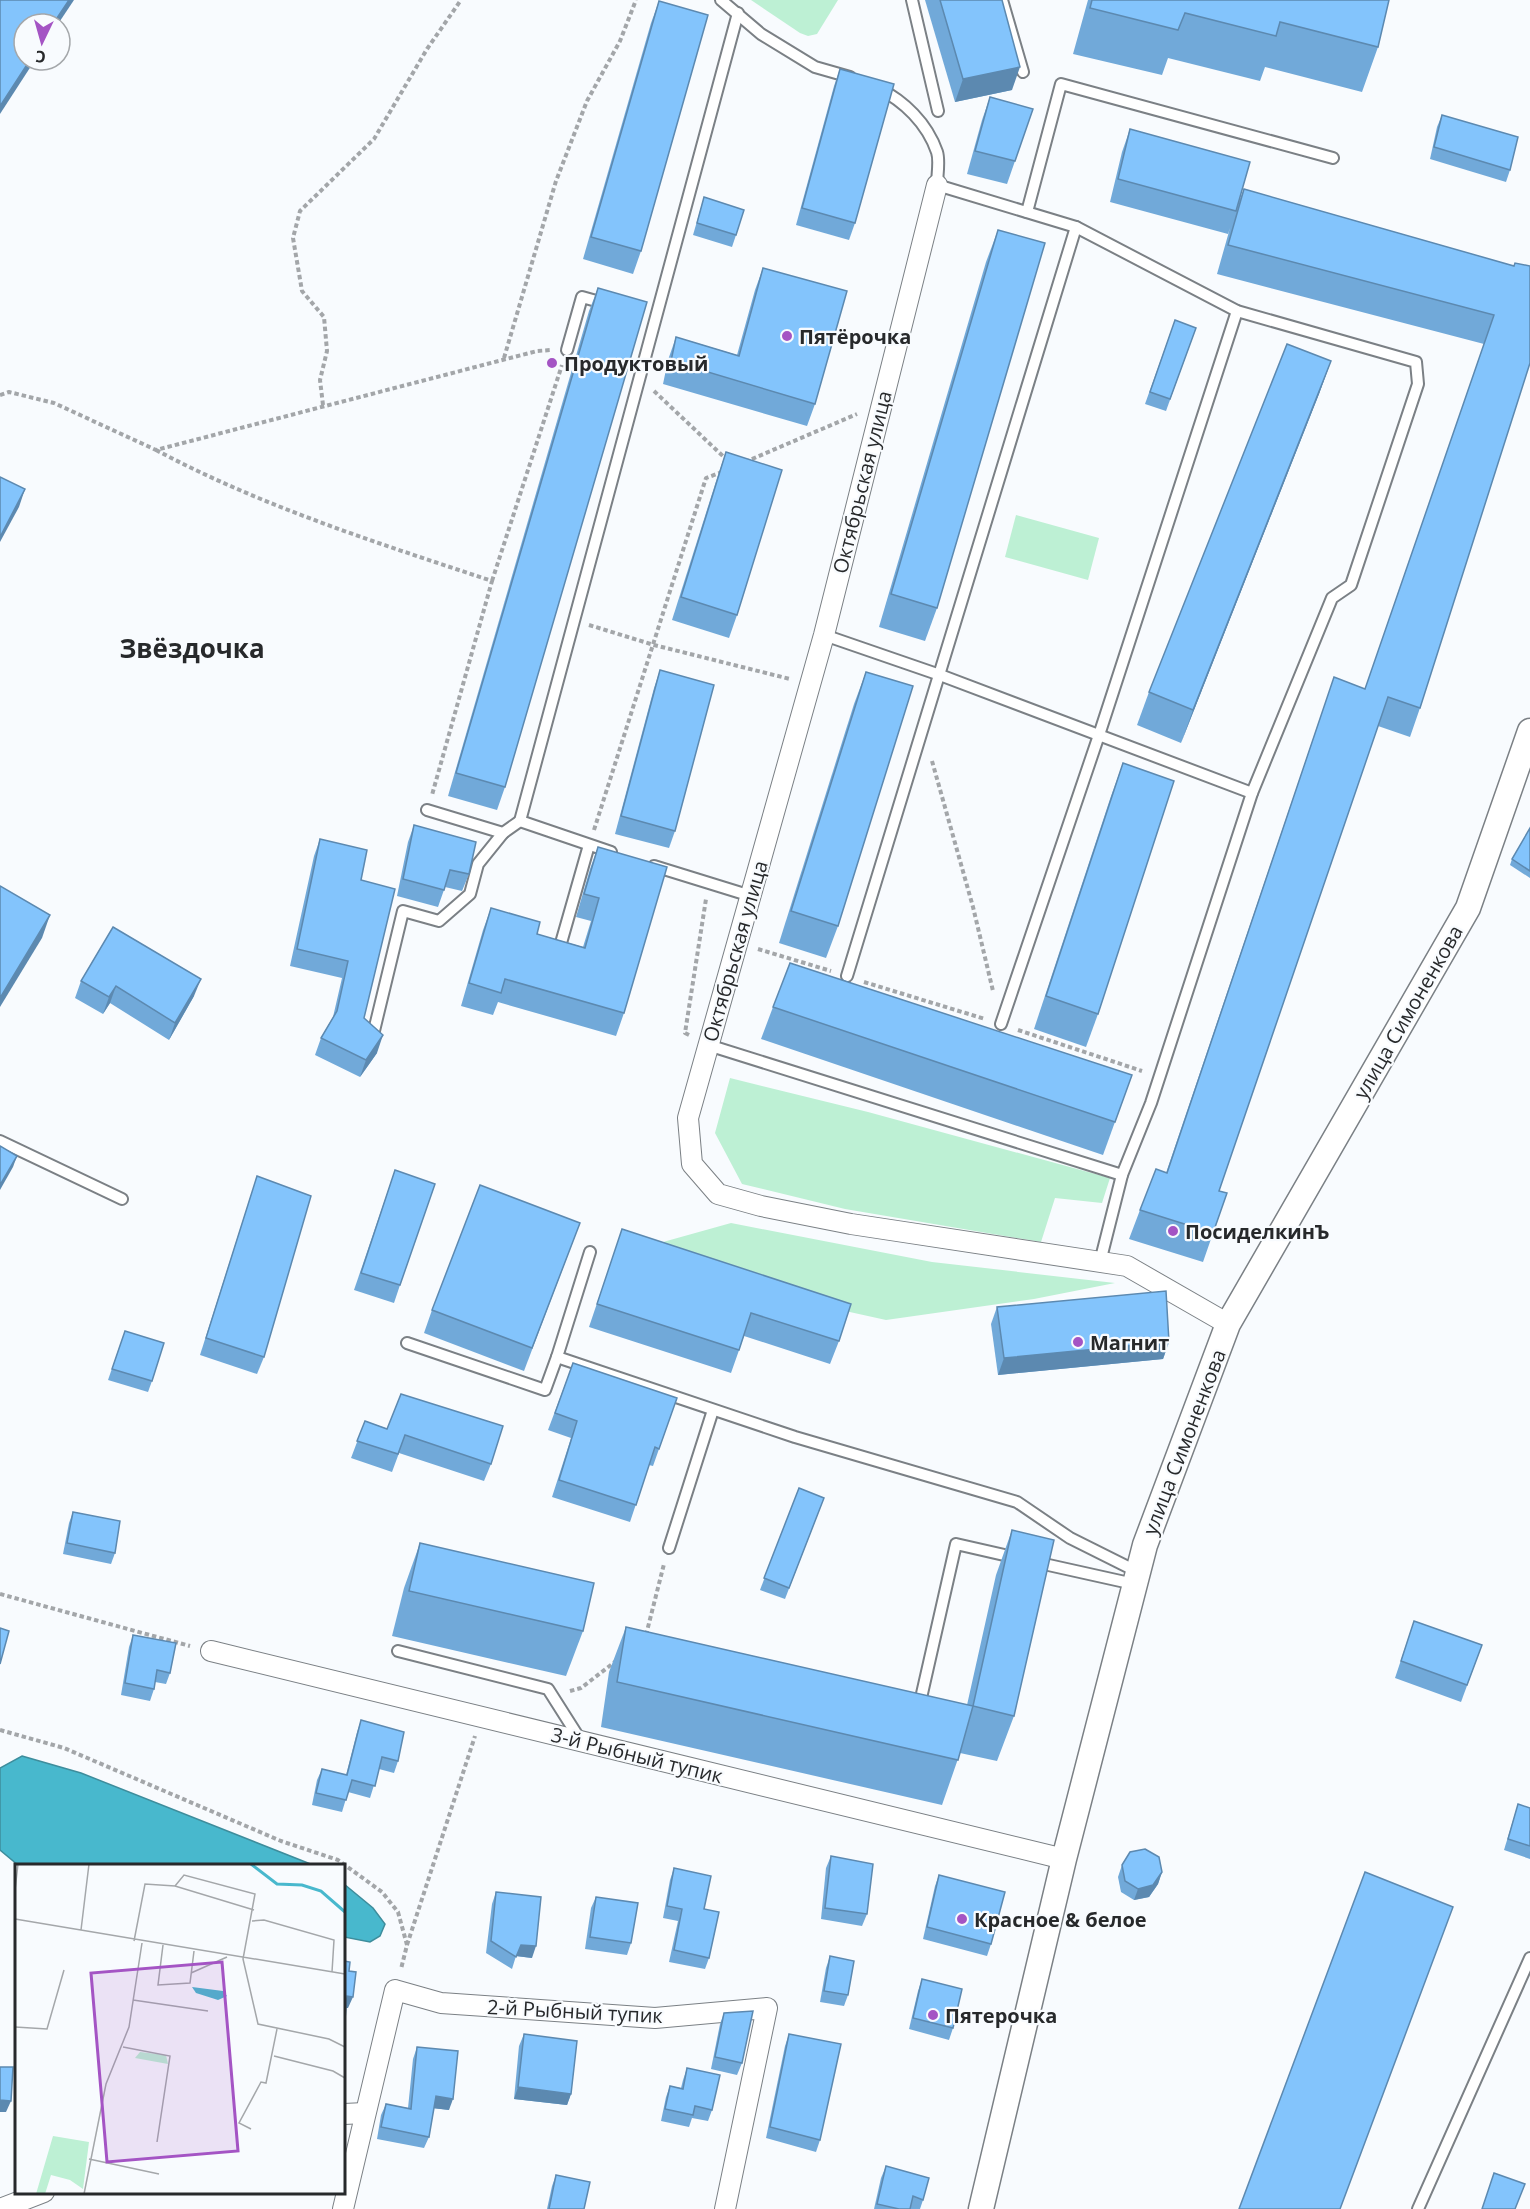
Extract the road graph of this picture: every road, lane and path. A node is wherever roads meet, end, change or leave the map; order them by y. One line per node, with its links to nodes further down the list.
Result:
1 (461, 0): 20 (path)
2 (636, 0): 16 (path)
3 (721, 0): 6 (lane)
4 (912, 0): 8 (lane)
5 (1002, 0): 7 (lane)
6 (738, 13): 10 (lane); 17 (lane)
7 (1023, 72)
8 (939, 111)
9 (1333, 158): 11 (lane)
10 (937, 185): 11 (lane); 19 (street, Октябрьская улица)
11 (1027, 212): 12 (lane)
12 (1076, 227): 14 (lane); 27 (lane)
13 (614, 306): 15 (lane)
14 (1237, 310): 31 (lane); 32 (lane)
15 (567, 350): 16 (path); 23 (path)
16 (504, 359): 20 (path)
17 (640, 378): 19 (path); 24 (lane)
18 (0, 396): 21 (path)
19 (882, 403): 25 (street, Октябрьская улица)
20 (323, 405): 21 (path)
21 (156, 450): 23 (path)
22 (725, 471): 26 (path)
23 (492, 581): 33 (path)
24 (574, 621): 26 (path); 34 (lane)
25 (824, 635): 27 (lane); 28 (street, Октябрьская улица)
26 (654, 645): 28 (path); 36 (path)
27 (940, 675): 29 (lane); 31 (lane)
28 (810, 684): 40 (street, Октябрьская улица)
29 (924, 725): 43 (lane); 44 (path)
30 (1530, 731): 53 (street, улица Симоненкова)
31 (1099, 735): 32 (lane); 44 (lane)
32 (1251, 793): 47 (lane)
33 (428, 810): 35 (lane)
34 (520, 821): 35 (lane); 36 (lane)
35 (503, 833): 45 (lane)
36 (589, 845): 37 (lane); 42 (lane)
37 (621, 856)
38 (643, 863): 39 (lane)
39 (708, 883): 40 (lane); 46 (path)
40 (751, 896): 41 (street, Октябрьская улица)
41 (738, 942): 43 (path); 46 (street, Октябрьская улица)
42 (559, 950)
43 (847, 976): 44 (path)
44 (1001, 1024): 47 (path)
45 (372, 1039)
46 (708, 1046): 49 (lane); 52 (street, Октябрьская улица)
47 (1160, 1076): 49 (lane)
48 (0, 1141): 50 (lane)
49 (1122, 1175): 52 (lane)
50 (122, 1199)
51 (590, 1252): 55 (lane)
52 (1100, 1262): 53 (street, Октябрьская улица)
53 (1228, 1324): 58 (street, улица Симоненкова)
54 (407, 1343): 55 (lane)
55 (556, 1357): 56 (lane)
56 (713, 1410): 57 (lane); 58 (lane)
57 (669, 1548): 60 (path)
58 (1136, 1578): 65 (lane); 69 (street, улица Симоненкова)
59 (0, 1594): 62 (path)
60 (644, 1643)
61 (398, 1650): 64 (lane)
62 (211, 1651): 66 (street, 3-й Рыбный тупик)
63 (621, 1657): 64 (path)
64 (553, 1696): 68 (lane)
65 (921, 1698)
66 (481, 1717): 68 (street, 3-й Рыбный тупик); 72 (path)
67 (0, 1730): 70 (path)
68 (581, 1742): 69 (street, 3-й Рыбный тупик)
69 (1064, 1859): 81 (street, улица Симоненкова)
70 (343, 1864)
71 (345, 1865): 72 (path)
72 (407, 1946): 74 (path)
73 (1530, 1958): 82 (lane)
74 (395, 1990): 75 (street); 80 (street, 2-й Рыбный тупик)
75 (364, 2113): 76 (street); 79 (street)
76 (345, 2114)
77 (41, 2194): 78 (street)
78 (0, 2209)
79 (343, 2209)
80 (724, 2209)
81 (981, 2209)
82 (1418, 2209)

